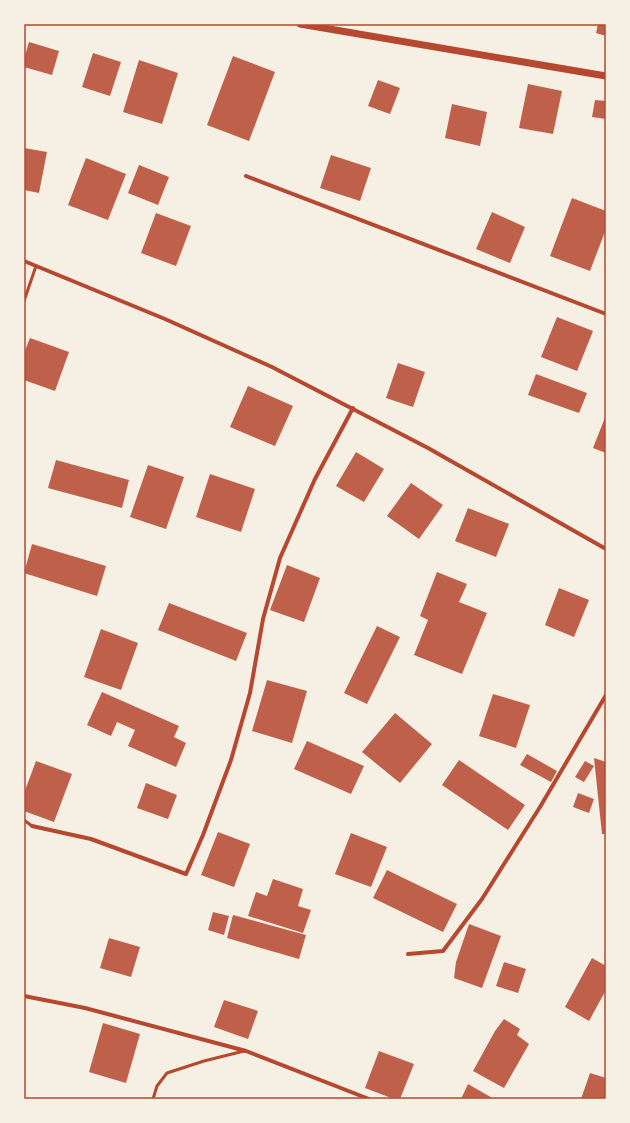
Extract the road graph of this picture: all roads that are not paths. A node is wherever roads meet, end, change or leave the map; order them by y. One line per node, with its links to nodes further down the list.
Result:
1 (300, 24): 2 (street)
2 (606, 76)
3 (246, 176): 7 (street)
4 (24, 261): 5 (street)
5 (36, 266): 6 (lane); 8 (street)
6 (24, 301)
7 (606, 314)
8 (353, 408): 9 (street); 12 (street)
9 (606, 549)
10 (606, 695): 13 (street)
11 (24, 820): 12 (lane)
12 (32, 826)
13 (408, 954)
14 (24, 996): 15 (street)
15 (246, 1051): 16 (lane); 17 (street)
16 (153, 1099)
17 (369, 1099)

